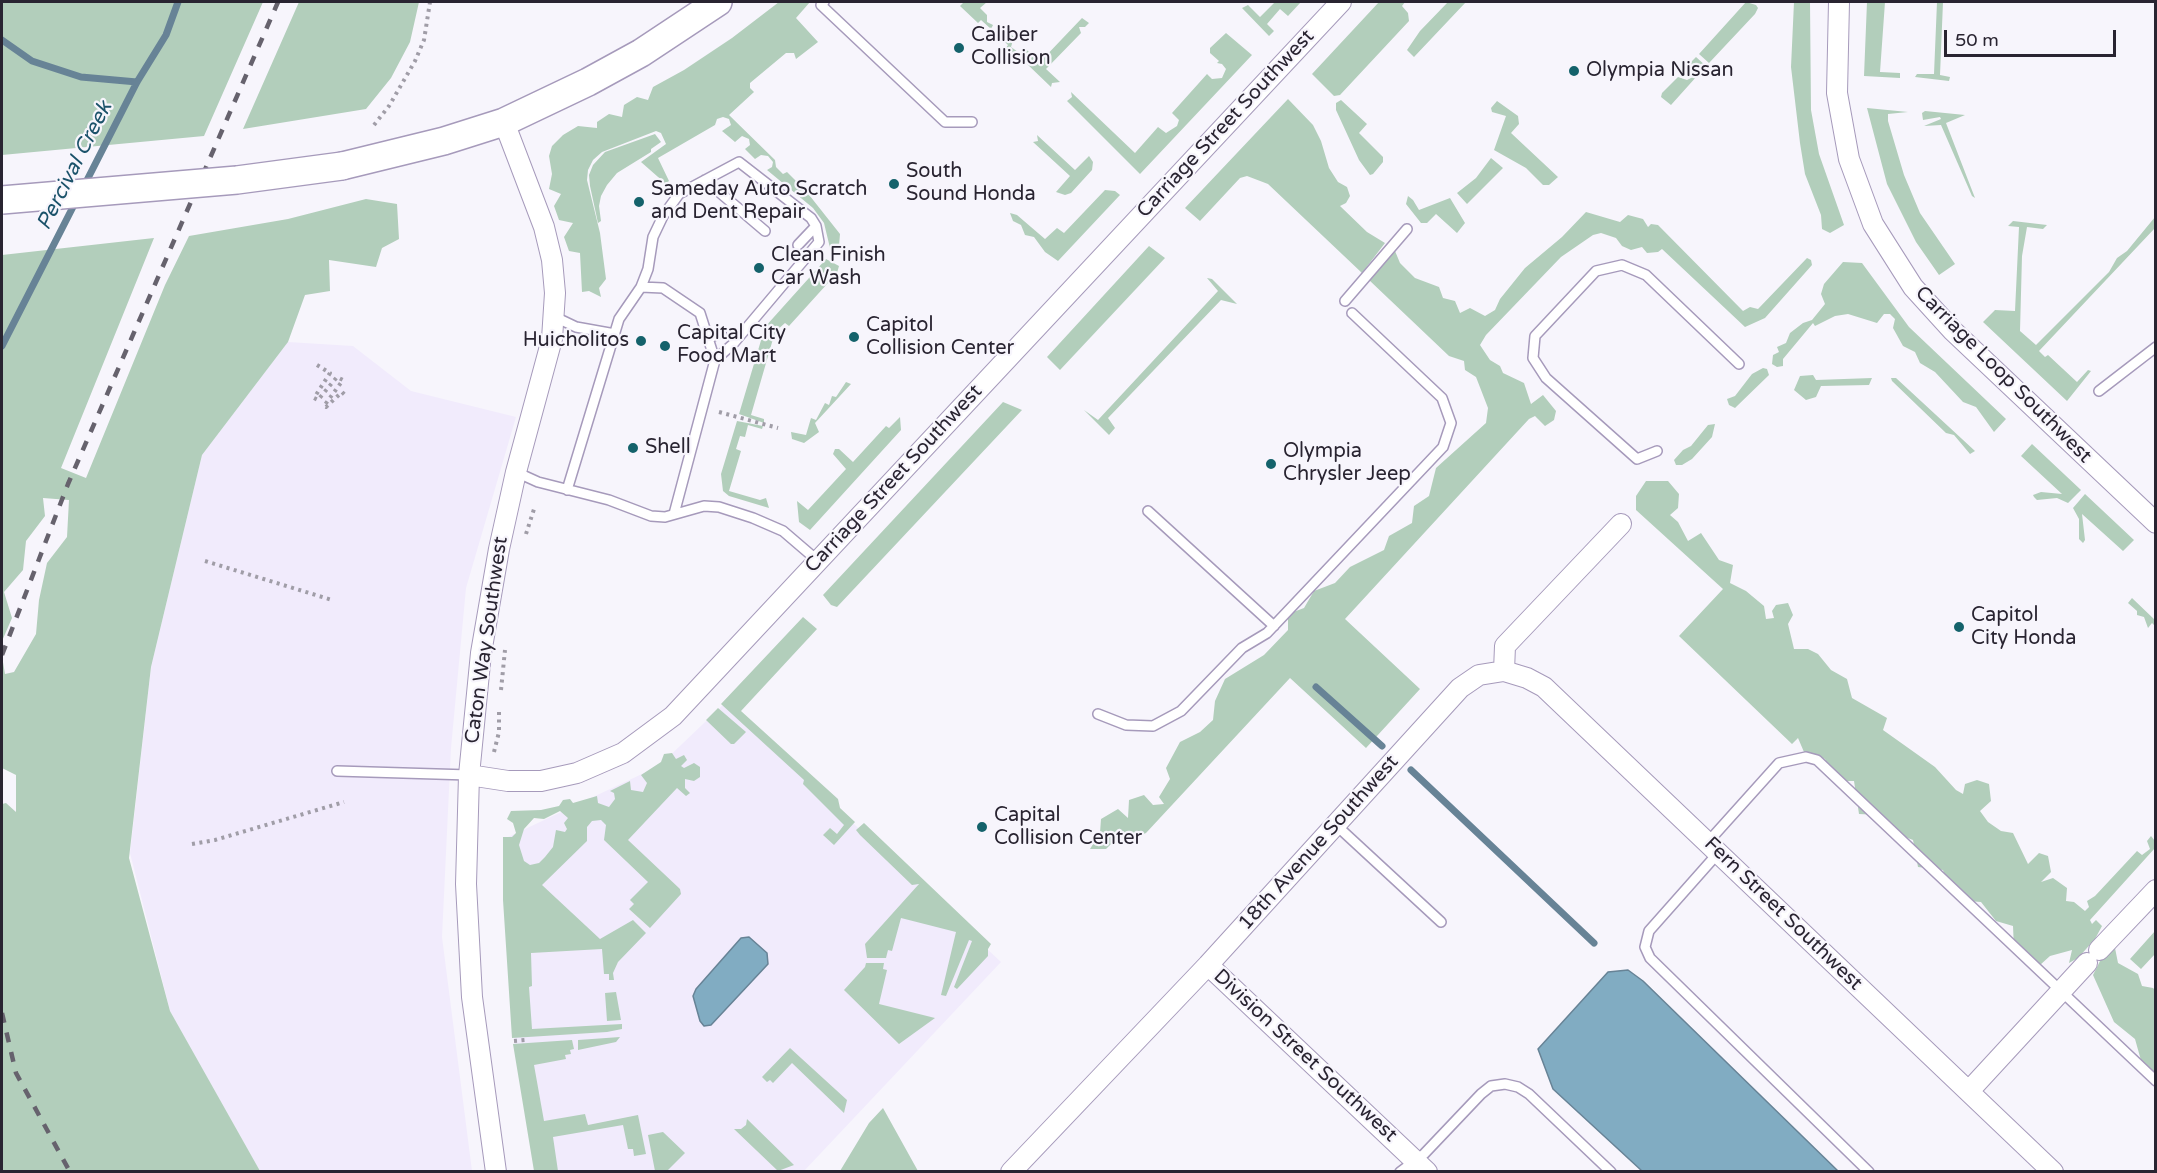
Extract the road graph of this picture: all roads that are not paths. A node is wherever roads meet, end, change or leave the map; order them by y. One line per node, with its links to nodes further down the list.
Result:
1 (718, 2): 5 (main road)
2 (824, 2): 6 (lane)
3 (1341, 2): 31 (street, Carriage Street Southwest)
4 (1839, 2): 29 (street, Carriage Loop Southwest)
5 (504, 122): 8 (main road, bridge); 16 (street, Caton Way Southwest)
6 (972, 122)
7 (705, 180): 9 (lane); 11 (lane); 13 (lane)
8 (2, 200)
9 (816, 226): 12 (lane); 21 (lane)
10 (1407, 229): 14 (lane)
11 (765, 231)
12 (798, 245)
13 (640, 287): 18 (lane); 19 (lane)
14 (1345, 301)
15 (1352, 313): 32 (lane)
16 (555, 317): 18 (lane); 25 (street, Caton Way Southwest)
17 (721, 332): 19 (lane)
18 (615, 334): 26 (lane)
19 (708, 339): 21 (lane)
20 (2156, 347): 23 (lane)
21 (715, 360): 28 (lane)
22 (1739, 364): 24 (lane)
23 (2099, 391)
24 (1657, 451)
25 (516, 472): 26 (lane); 36 (street, Caton Way Southwest)
26 (567, 490): 28 (lane)
27 (1148, 511): 32 (lane)
28 (674, 514): 31 (lane)
29 (2156, 523)
30 (1621, 524): 33 (street)
31 (818, 561): 36 (street, Carriage Street Southwest)
32 (1274, 626): 34 (lane)
33 (1504, 671): 37 (street, 18th Avenue Southwest); 38 (street, Fern Street Southwest)
34 (1098, 714)
35 (337, 771): 36 (lane)
36 (469, 775): 46 (street, Caton Way Southwest)
37 (1336, 825): 40 (lane); 41 (street, 18th Avenue Southwest)
38 (1713, 847): 42 (lane); 44 (street, Fern Street Southwest); 49 (lane)
39 (2156, 890): 42 (street)
40 (1441, 922)
41 (1208, 965): 45 (street, Division Street Southwest); 47 (street, 18th Avenue Southwest)
42 (2062, 991): 43 (lane); 44 (street)
43 (2156, 1081)
44 (1969, 1091): 50 (street, Fern Street Southwest)
45 (1414, 1168): 48 (lane)
46 (496, 1172)
47 (1011, 1172)
48 (1611, 1172)
49 (1869, 1172)
50 (2053, 1172)

